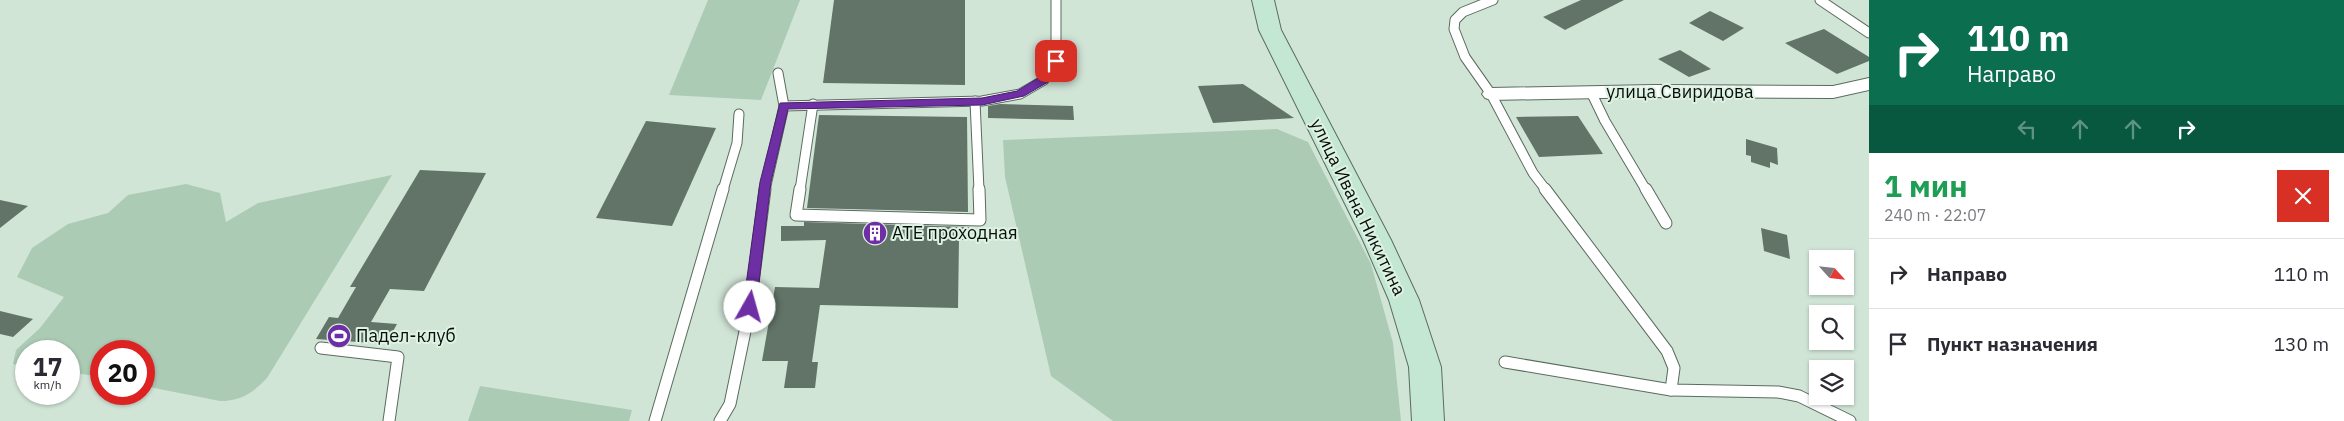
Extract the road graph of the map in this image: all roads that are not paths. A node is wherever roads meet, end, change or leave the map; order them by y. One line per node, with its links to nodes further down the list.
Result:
1 (1056, 0): 10 (lane)
2 (1263, 0): 21 (main road, улица Ивана Никитина)
3 (1493, 0): 9 (lane)
4 (1820, 0): 5 (lane)
5 (1869, 33)
6 (778, 73): 12 (lane)
7 (1869, 84): 8 (street, улица Свиридова)
8 (1591, 92): 9 (street, улица Свиридова); 14 (lane)
9 (1491, 94): 17 (lane)
10 (975, 101): 11 (lane); 11 (lane)
11 (813, 104): 12 (lane)
12 (784, 106): 20 (lane)
13 (739, 114): 19 (lane)
14 (1666, 222)
15 (321, 348): 18 (lane)
16 (1505, 362): 17 (lane)
17 (1671, 390): 22 (lane)
18 (389, 421)
19 (655, 421)
20 (720, 421)
21 (1428, 421)
22 (1850, 421)

